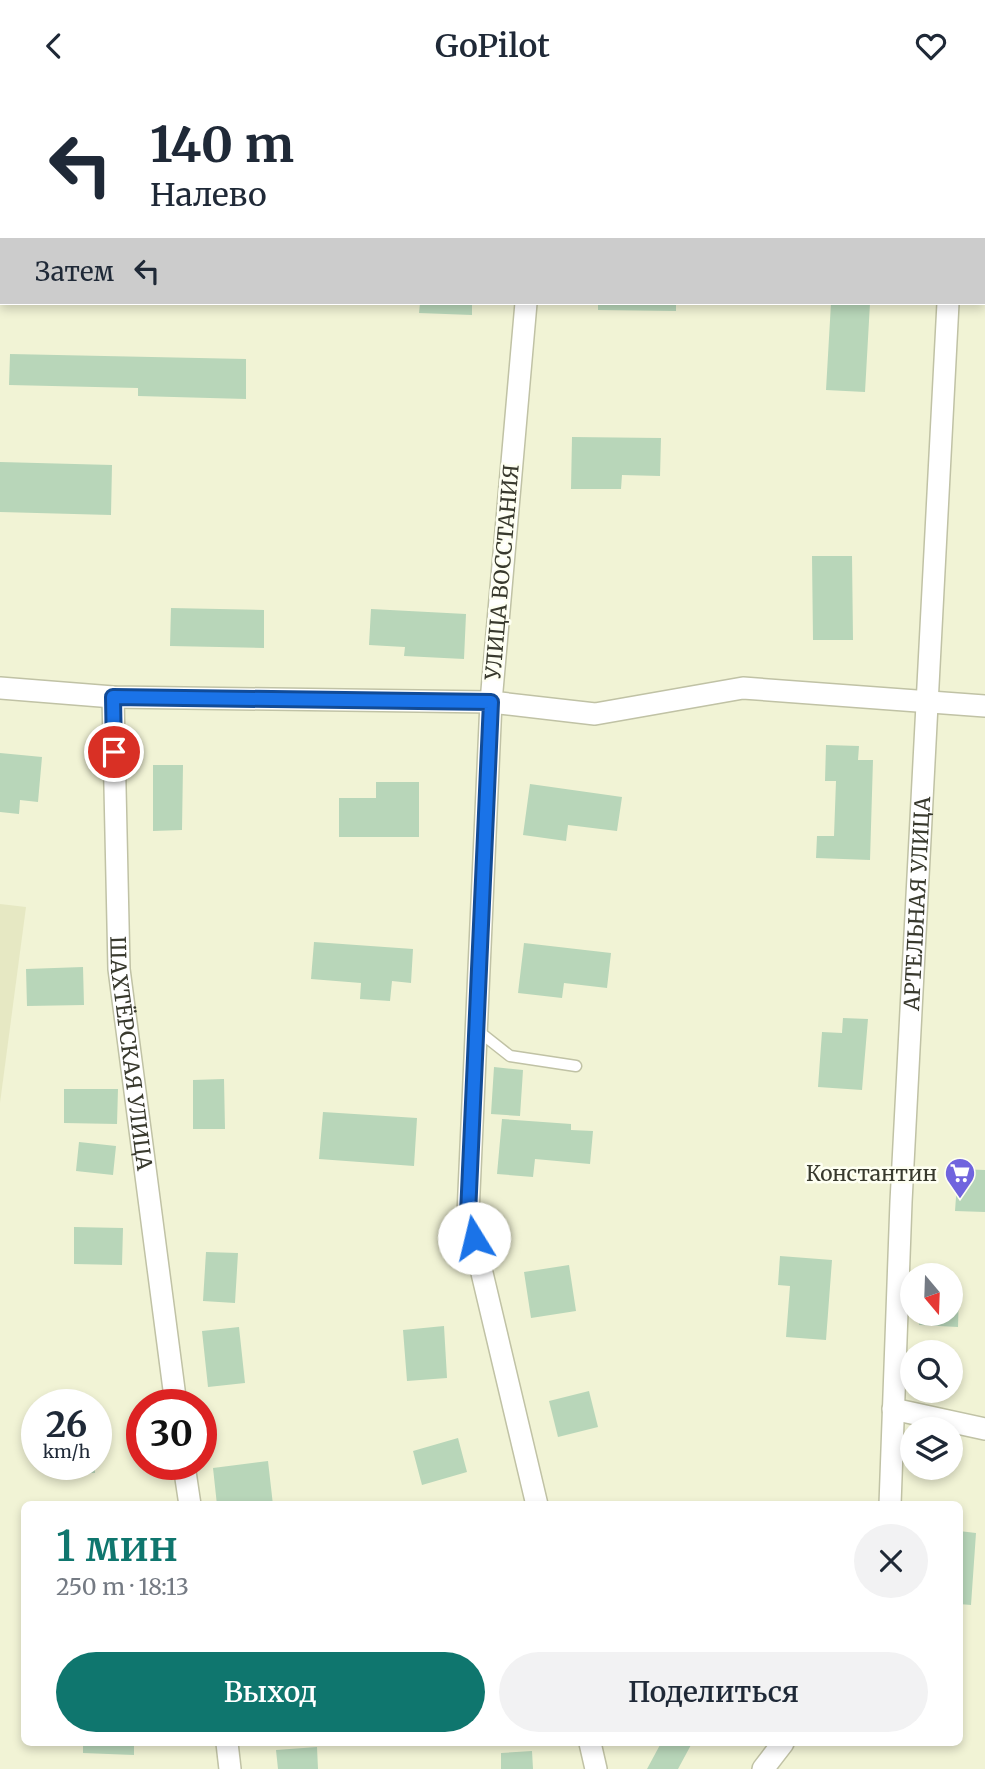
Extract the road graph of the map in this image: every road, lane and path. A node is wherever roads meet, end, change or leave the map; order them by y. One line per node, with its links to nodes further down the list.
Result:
1 (526, 305): 5 (street, УЛИЦА ВОССТАНИЯ)
2 (948, 305): 6 (street, АРТЕЛЬНАЯ УЛИЦА)
3 (0, 688): 4 (street)
4 (113, 697): 5 (street); 10 (street, ШАХТЁРСКАЯ УЛИЦА)
5 (491, 702): 6 (street); 8 (street, УЛИЦА ВОССТАНИЯ)
6 (927, 702): 7 (street); 11 (street, АРТЕЛЬНАЯ УЛИЦА)
7 (985, 706)
8 (477, 1030): 9 (lane); 15 (street, УЛИЦА ВОССТАНИЯ)
9 (576, 1066)
10 (174, 1389)
11 (893, 1409): 12 (street); 16 (street, АРТЕЛЬНАЯ УЛИЦА)
12 (985, 1429)
13 (186, 1480): 14 (street)
14 (189, 1501)
15 (536, 1501)
16 (890, 1501)
17 (226, 1746): 20 (street)
18 (591, 1746): 21 (street)
19 (781, 1746): 22 (street)
20 (230, 1769)
21 (596, 1769)
22 (763, 1769)

